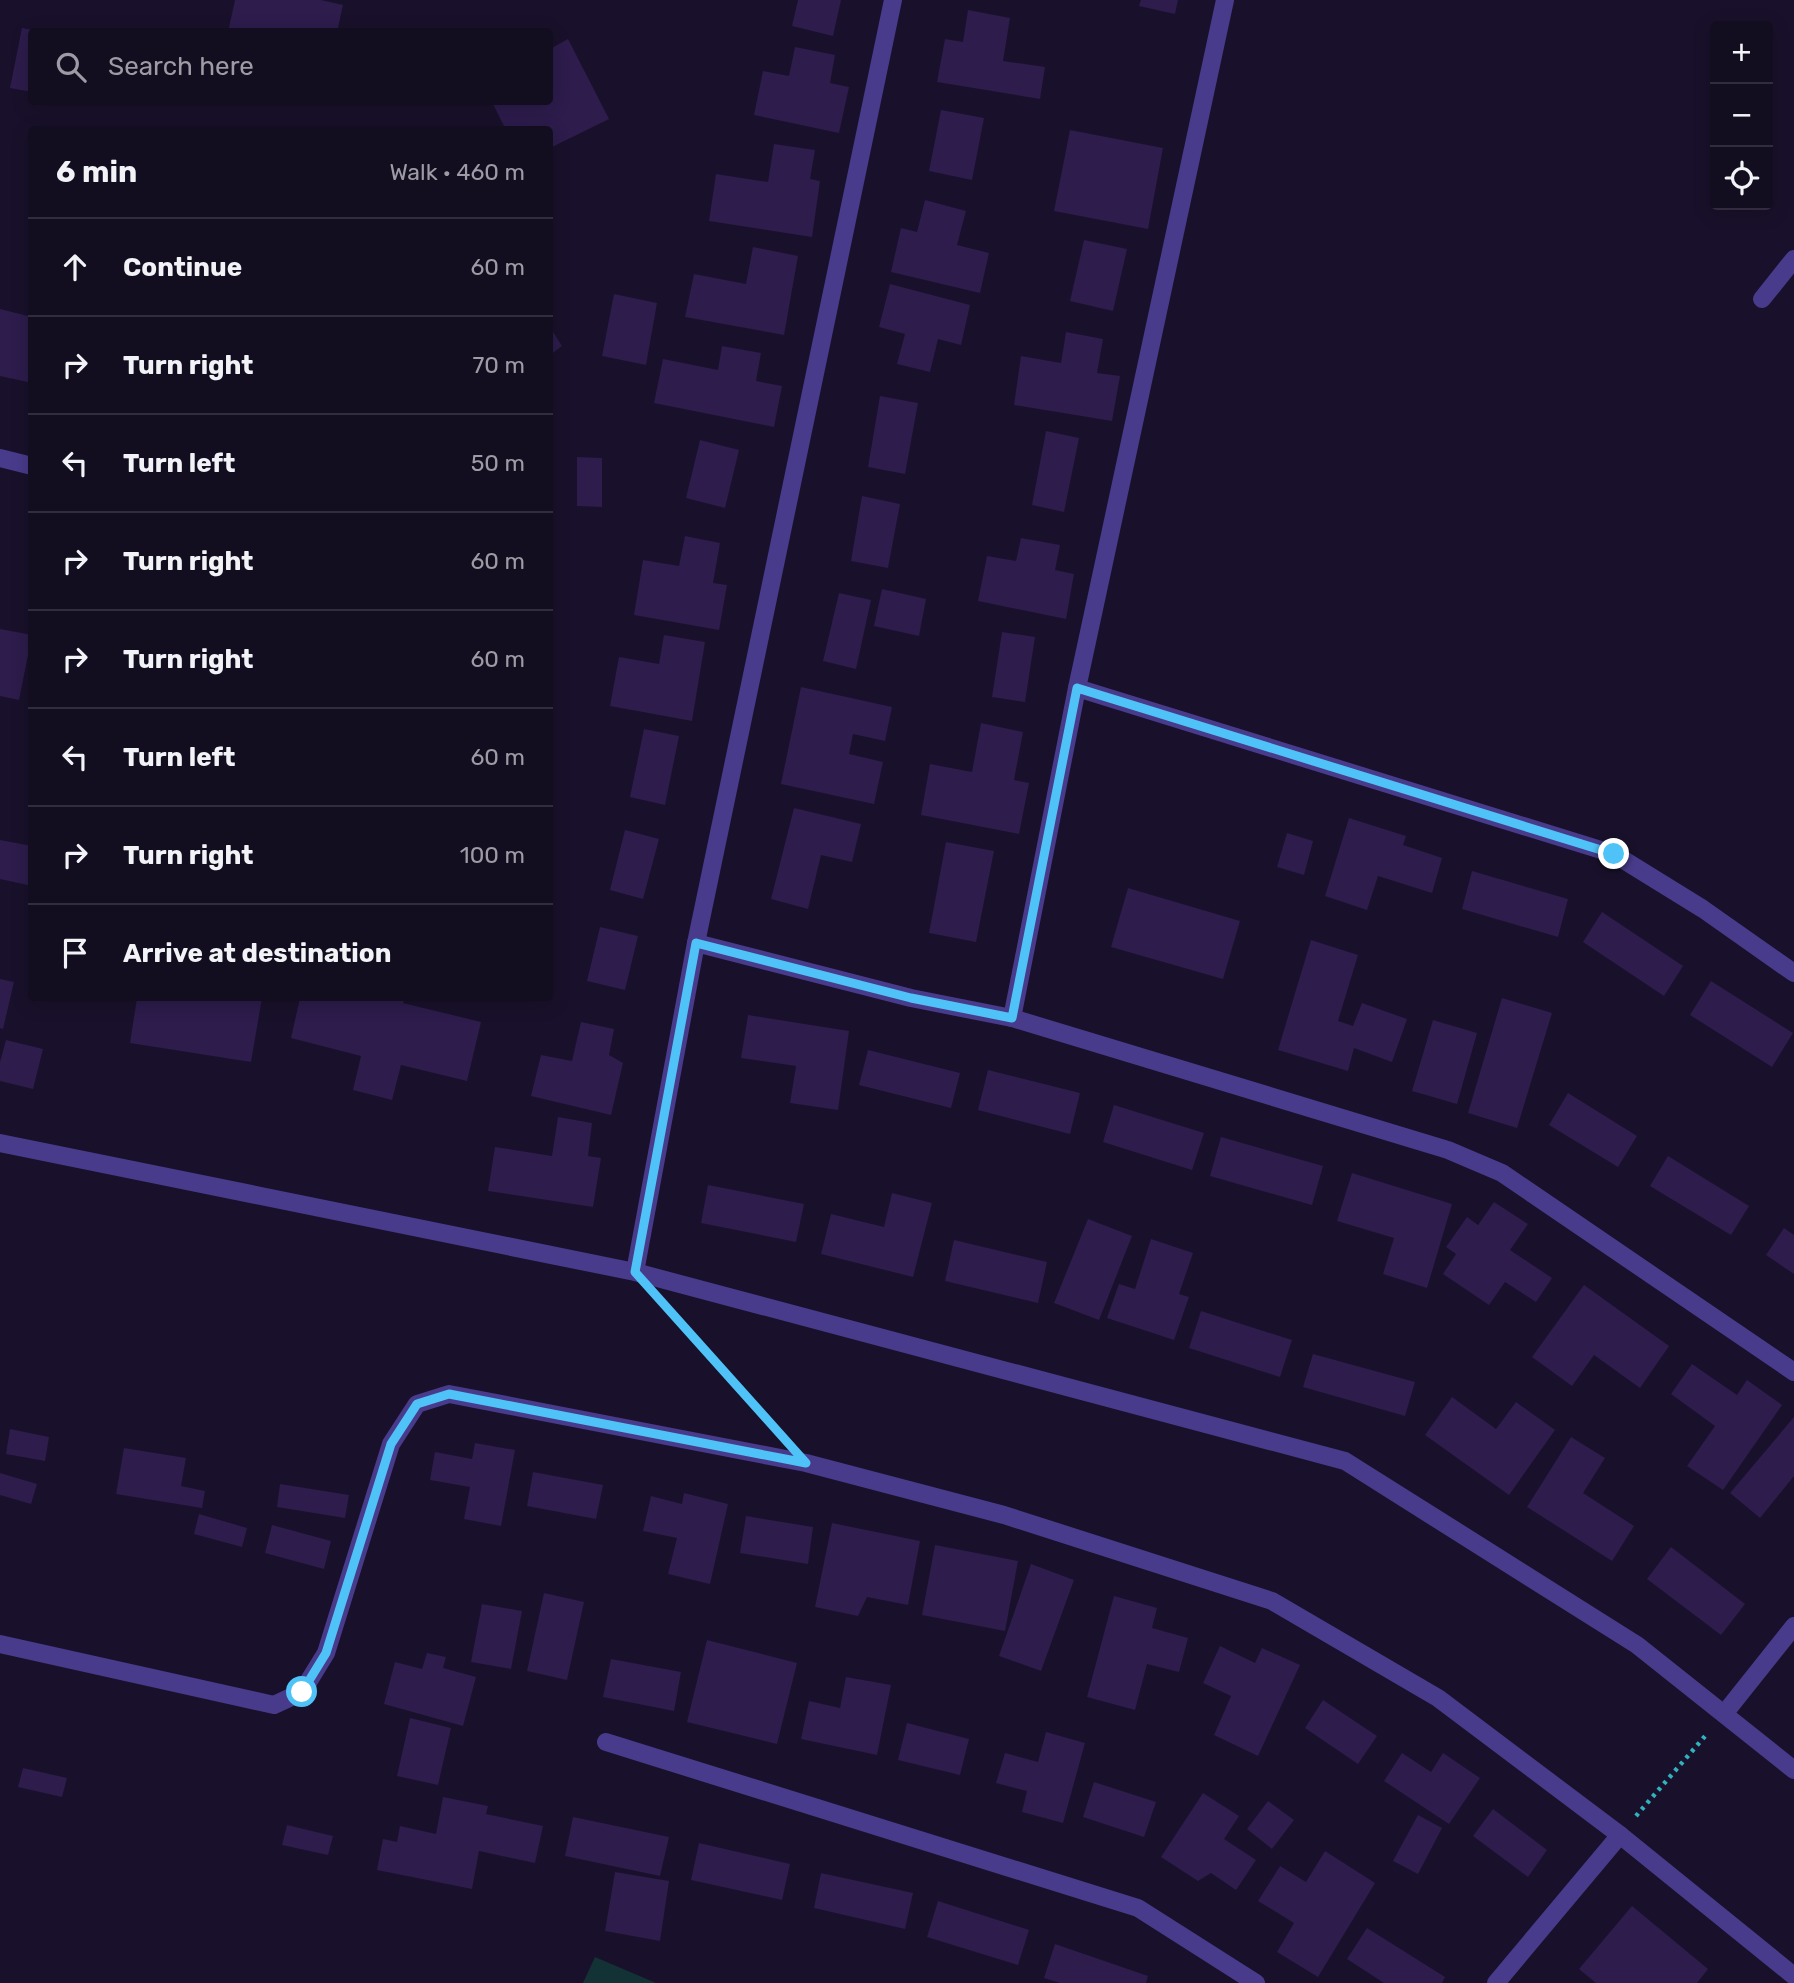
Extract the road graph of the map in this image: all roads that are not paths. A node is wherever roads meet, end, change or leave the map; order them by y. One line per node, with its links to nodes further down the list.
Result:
1 (893, 0): 8 (street)
2 (1225, 0): 7 (street)
3 (1794, 259): 4 (street)
4 (1762, 299)
5 (0, 458): 6 (street)
6 (28, 465)
7 (1077, 688): 9 (street); 10 (street)
8 (696, 943): 10 (street); 12 (street)
9 (1794, 973)
10 (1012, 1018): 13 (street)
11 (0, 1143): 12 (street)
12 (635, 1272): 16 (street)
13 (1794, 1372)
14 (1794, 1626): 16 (street)
15 (0, 1644): 19 (street)
16 (1724, 1714): 18 (street)
17 (606, 1742): 21 (street)
18 (1794, 1770)
19 (1620, 1835): 20 (street); 22 (street)
20 (1794, 1976)
21 (1256, 1983)
22 (1496, 1983)

